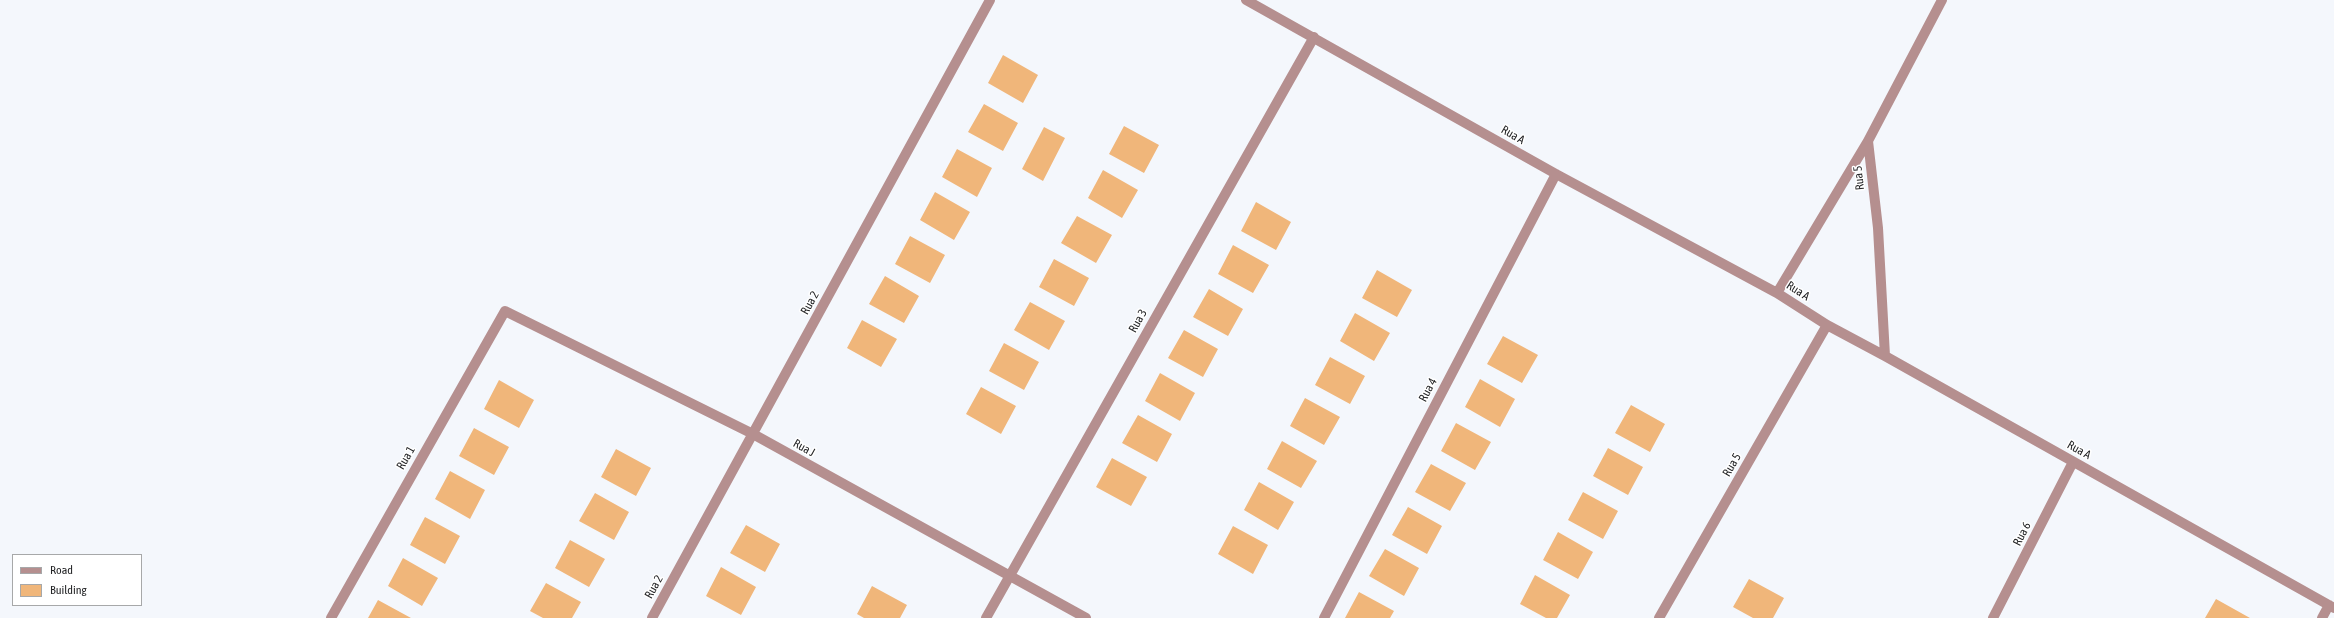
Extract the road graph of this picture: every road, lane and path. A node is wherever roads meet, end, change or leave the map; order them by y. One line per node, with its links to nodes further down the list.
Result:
1 (990, 0): 11 (street, Rua 2)
2 (1246, 0): 4 (street, Rua A)
3 (1942, 0): 5 (street, Rua 5)
4 (1314, 37): 6 (street, Rua A); 13 (street, Rua 3)
5 (1868, 141): 7 (street, Rua 5); 10 (street, Rua 5)
6 (1556, 174): 7 (street, Rua A); 19 (street, Rua 4)
7 (1777, 293): 9 (street, Rua A)
8 (504, 311): 11 (street, Rua J); 15 (street, Rua 1)
9 (1827, 325): 10 (street, Rua A); 20 (street, Rua 5)
10 (1885, 356): 12 (street, Rua A)
11 (753, 434): 13 (street, Rua J); 16 (street, Rua 2)
12 (2073, 462): 14 (street, Rua A); 21 (street, Rua 6)
13 (1009, 576): 17 (street, Rua 3); 18 (street, Rua J)
14 (2332, 606): 22 (street)
15 (331, 618)
16 (652, 618)
17 (986, 618)
18 (1086, 618)
19 (1324, 618)
20 (1660, 618)
21 (1993, 618)
22 (2322, 618)

